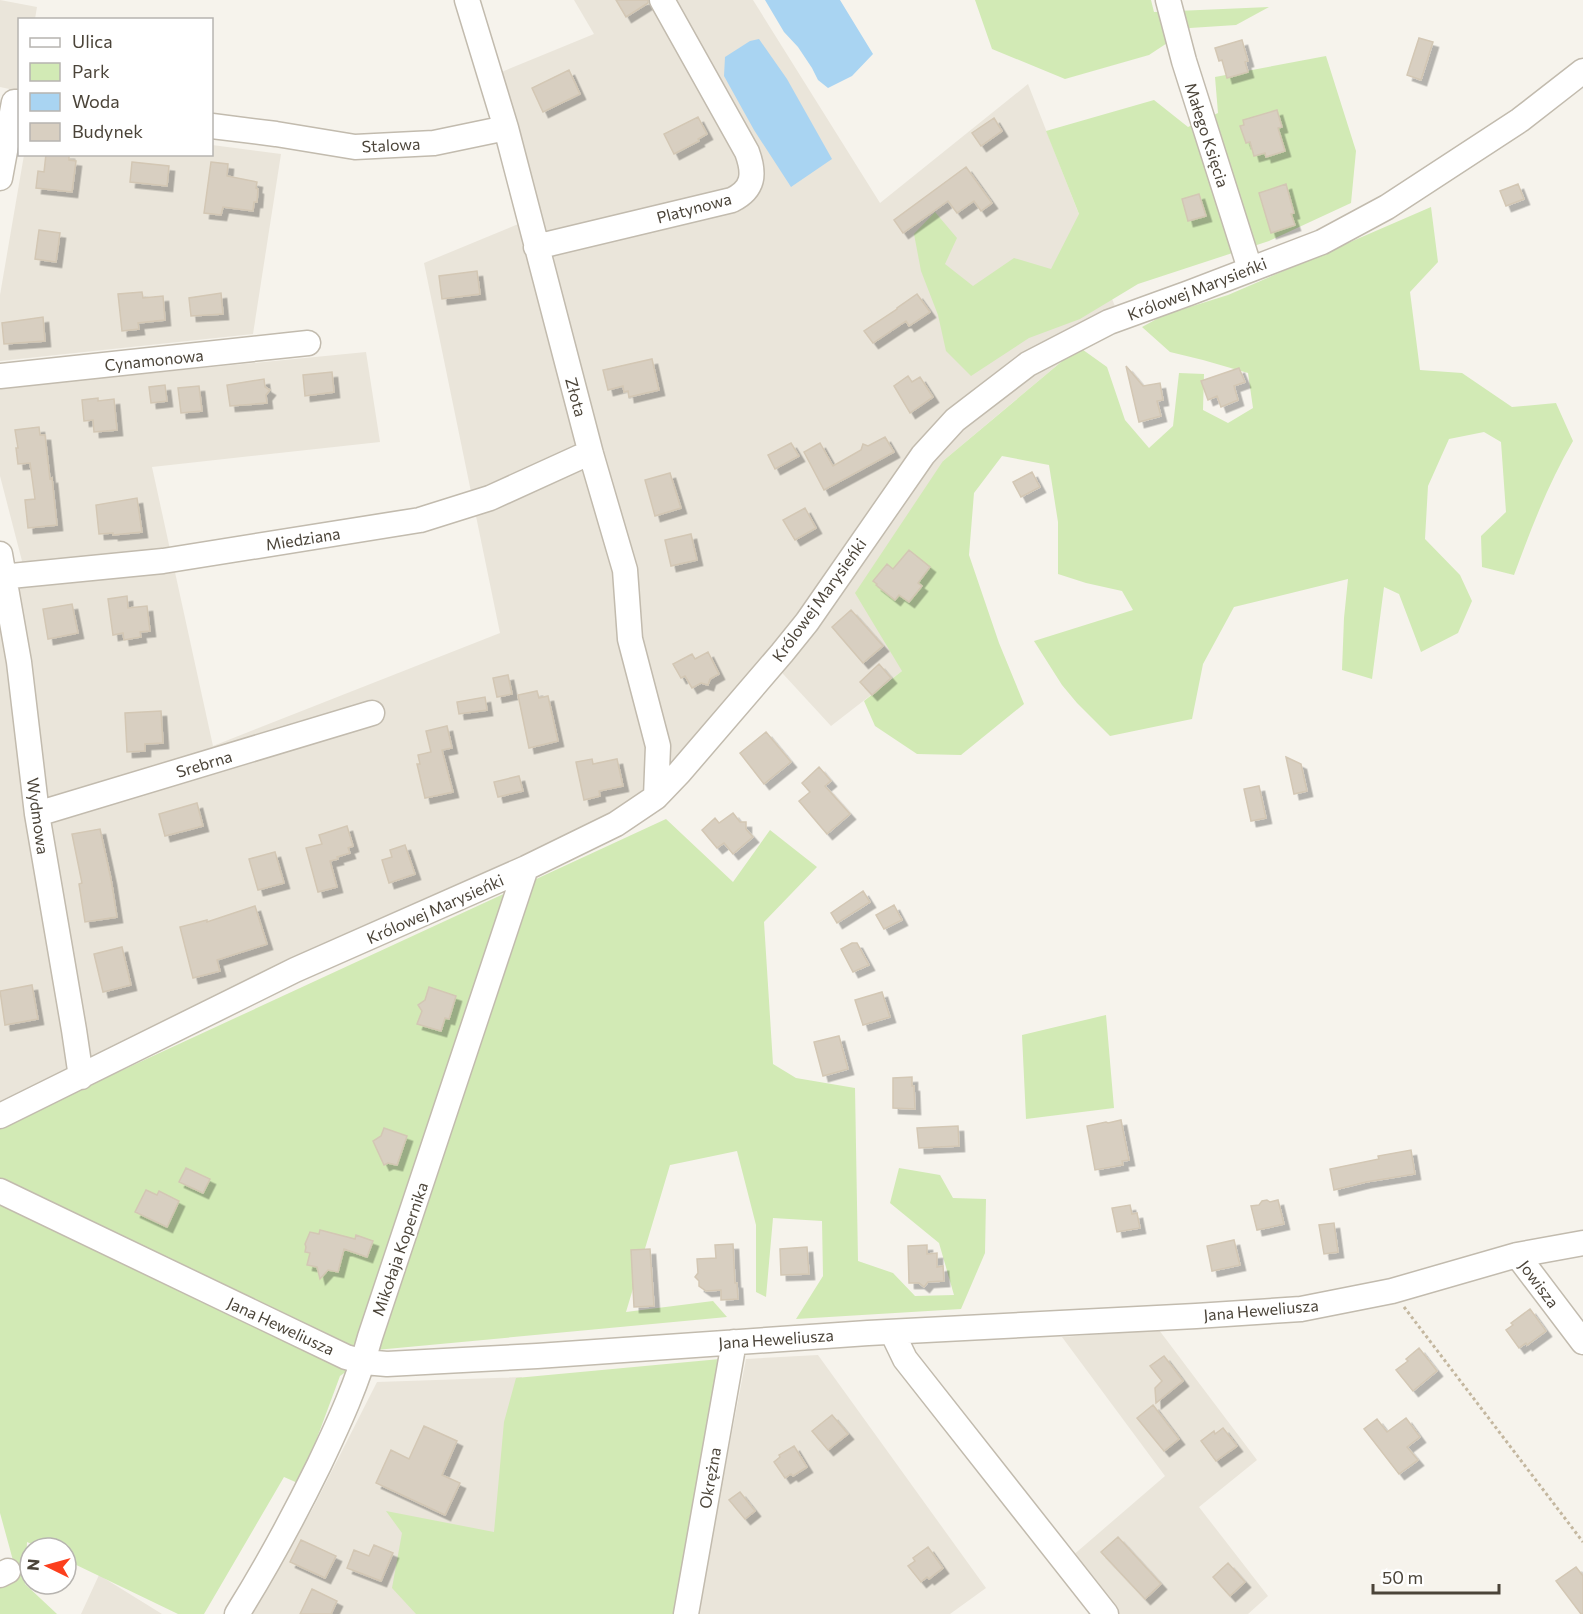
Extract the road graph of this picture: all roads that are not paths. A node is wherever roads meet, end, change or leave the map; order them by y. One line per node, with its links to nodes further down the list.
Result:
1 (467, 0): 7 (street, Złota)
2 (662, 0): 9 (street, Platynowa)
3 (1168, 0): 10 (street, Małego Księcia)
4 (1583, 70): 10 (street, Królowej Marysieńki)
5 (18, 102): 8 (street)
6 (213, 126): 7 (street, Stalowa)
7 (506, 128): 9 (street, Złota)
8 (0, 178)
9 (536, 247): 13 (street, Złota)
10 (1251, 269): 16 (street, Królowej Marysieńki)
11 (308, 343): 12 (street, Cynamonowa)
12 (0, 376)
13 (591, 454): 14 (street, Miedziana); 16 (street, Złota)
14 (1, 569): 17 (street, Wydmowa)
15 (372, 713): 17 (street, Srebrna)
16 (656, 797): 18 (street, Królowej Marysieńki)
17 (37, 814): 19 (street, Wydmowa)
18 (526, 868): 19 (street, Królowej Marysieńki); 27 (street, Mikołaja Kopernika)
19 (81, 1077): 20 (street, Królowej Marysieńki)
20 (0, 1116)
21 (0, 1191): 27 (street, Jana Heweliusza)
22 (1583, 1243): 23 (street, Jana Heweliusza)
23 (1517, 1255): 24 (street, Jana Heweliusza); 26 (street, Jowisza)
24 (892, 1332): 25 (street, Jana Heweliusza); 30 (street)
25 (734, 1342): 27 (street, Jana Heweliusza); 29 (street, Okrężna)
26 (1583, 1342)
27 (364, 1362): 28 (street, Mikołaja Kopernika)
28 (237, 1614)
29 (686, 1614)
30 (1106, 1614)

